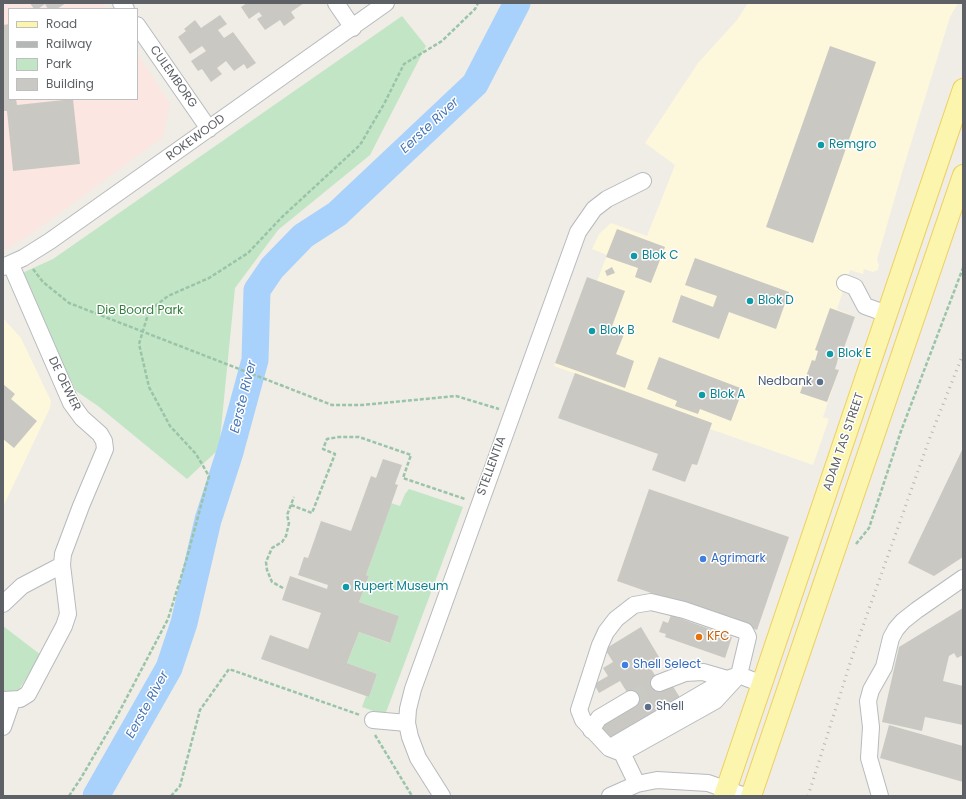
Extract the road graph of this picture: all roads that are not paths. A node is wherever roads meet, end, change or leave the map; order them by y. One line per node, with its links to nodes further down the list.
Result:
1 (336, 3): 4 (street)
2 (386, 3): 4 (street, ROKEWOOD)
3 (138, 26): 6 (street, CULEMBORG)
4 (353, 28): 6 (street, ROKEWOOD)
5 (963, 88): 11 (main road, ADAM TAS STREET)
6 (209, 129): 9 (street, ROKEWOOD)
7 (963, 175): 30 (main road)
8 (643, 181): 21 (street, STELLENTIA)
9 (12, 264): 12 (street, DE OEWER)
10 (845, 283): 11 (street)
11 (887, 314): 17 (main road, ADAM TAS STREET)
12 (62, 565): 14 (street); 19 (street, DE OEWER)
13 (963, 578): 31 (street)
14 (3, 604)
15 (733, 677): 16 (street); 17 (street); 23 (street); 24 (street)
16 (659, 683)
17 (762, 684): 26 (main road, ADAM TAS STREET)
18 (631, 699): 23 (street)
19 (8, 700): 22 (street)
20 (373, 720): 21 (street)
21 (407, 723): 27 (street, STELLENTIA)
22 (3, 727)
23 (591, 730): 24 (street)
24 (616, 750): 25 (street)
25 (637, 784): 26 (street); 28 (street)
26 (725, 792): 29 (street)
27 (442, 796)
28 (610, 796)
29 (746, 796)
30 (751, 796)
31 (880, 796)

